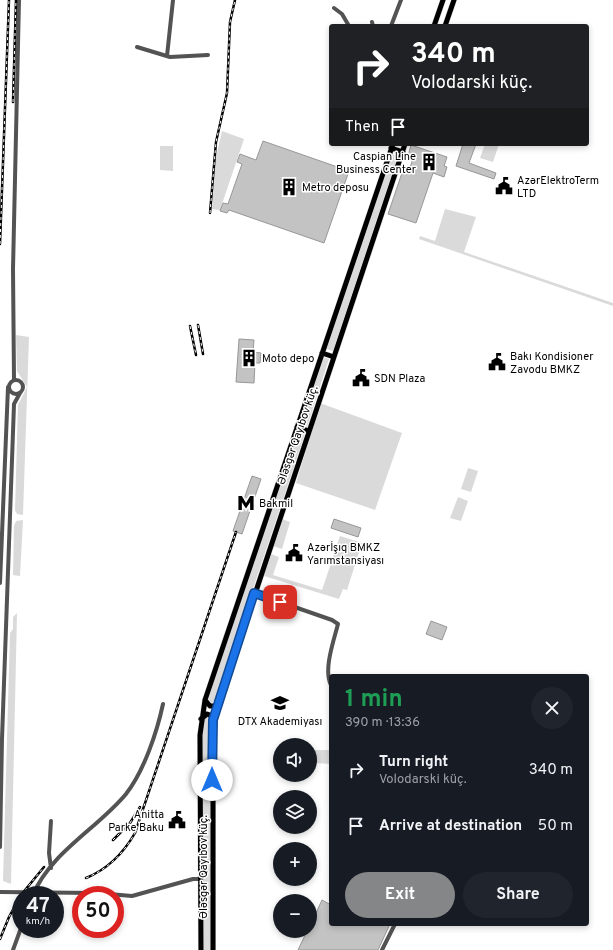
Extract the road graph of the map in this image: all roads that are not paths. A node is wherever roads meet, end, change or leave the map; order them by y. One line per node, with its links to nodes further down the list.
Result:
1 (19, 0): 19 (street)
2 (173, 0): 13 (street)
3 (401, 0): 8 (street)
4 (443, 0): 9 (main road)
5 (454, 0): 10 (main road)
6 (334, 8): 7 (street)
7 (348, 24)
8 (392, 24)
9 (435, 24)
10 (446, 24)
11 (137, 47): 13 (street)
12 (208, 55): 13 (street)
13 (167, 56)
14 (392, 146): 16 (main road); 17 (main road, Ələsgər Qayıbov küç.)
15 (405, 146): 16 (main road, Ələsgər Qayıbov küç.)
16 (403, 152): 18 (main road, Ələsgər Qayıbov küç.)
17 (322, 353): 18 (main road); 22 (main road, Ələsgər Qayıbov küç.)
18 (334, 357): 23 (main road, Ələsgər Qayıbov küç.)
19 (14, 380): 20 (street); 21 (street)
20 (8, 387): 21 (street); 24 (street)
21 (20, 393): 33 (street)
22 (297, 427): 23 (main road); 27 (main road, Ələsgər Qayıbov küç.)
23 (309, 431): 25 (main road, Ələsgər Qayıbov küç.)
24 (0, 583)
25 (254, 593): 26 (street); 29 (main road, Ələsgər Qayıbov küç.)
26 (329, 680)
27 (205, 700): 29 (main road); 30 (main road, Ələsgər Qayıbov küç.)
28 (163, 704): 34 (street)
29 (216, 706): 31 (main road, Ələsgər Qayıbov küç.)
30 (201, 719): 31 (main road); 35 (main road, Ələsgər Qayıbov küç.)
31 (213, 720): 44 (main road, Ələsgər Qayıbov küç.)
32 (51, 821): 34 (street)
33 (0, 847)
34 (51, 868): 36 (street)
35 (201, 879): 39 (street); 43 (main road, Ələsgər Qayıbov küç.)
36 (36, 886)
37 (0, 892): 38 (street)
38 (12, 892)
39 (64, 894)
40 (394, 926): 45 (street)
41 (17, 938): 42 (street)
42 (13, 950)
43 (201, 950)
44 (213, 950)
45 (382, 950)

